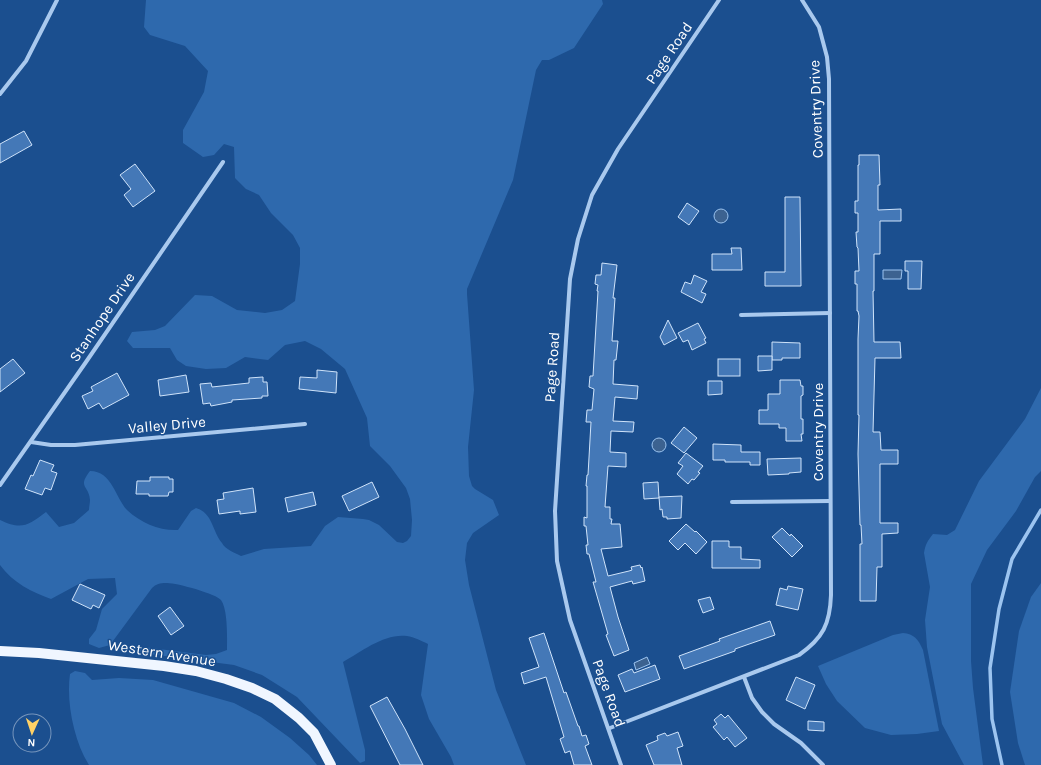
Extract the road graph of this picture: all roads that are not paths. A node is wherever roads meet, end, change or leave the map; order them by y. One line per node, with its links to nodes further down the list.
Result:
1 (57, 0): 4 (street)
2 (719, 0): 15 (street, Page Road)
3 (802, 0): 6 (street, Coventry Drive)
4 (0, 94)
5 (223, 162): 9 (street, Stanhope Drive)
6 (830, 313): 7 (street); 11 (street, Coventry Drive)
7 (741, 315)
8 (305, 424): 9 (street, Valley Drive)
9 (31, 442): 10 (street, Stanhope Drive)
10 (0, 485)
11 (830, 500): 12 (street); 14 (street, Coventry Drive)
12 (732, 502)
13 (0, 651): 16 (main road, Western Avenue)
14 (744, 677): 15 (street, Coventry Drive); 18 (street)
15 (610, 728): 17 (street, Page Road)
16 (331, 765)
17 (622, 765)
18 (823, 765)

